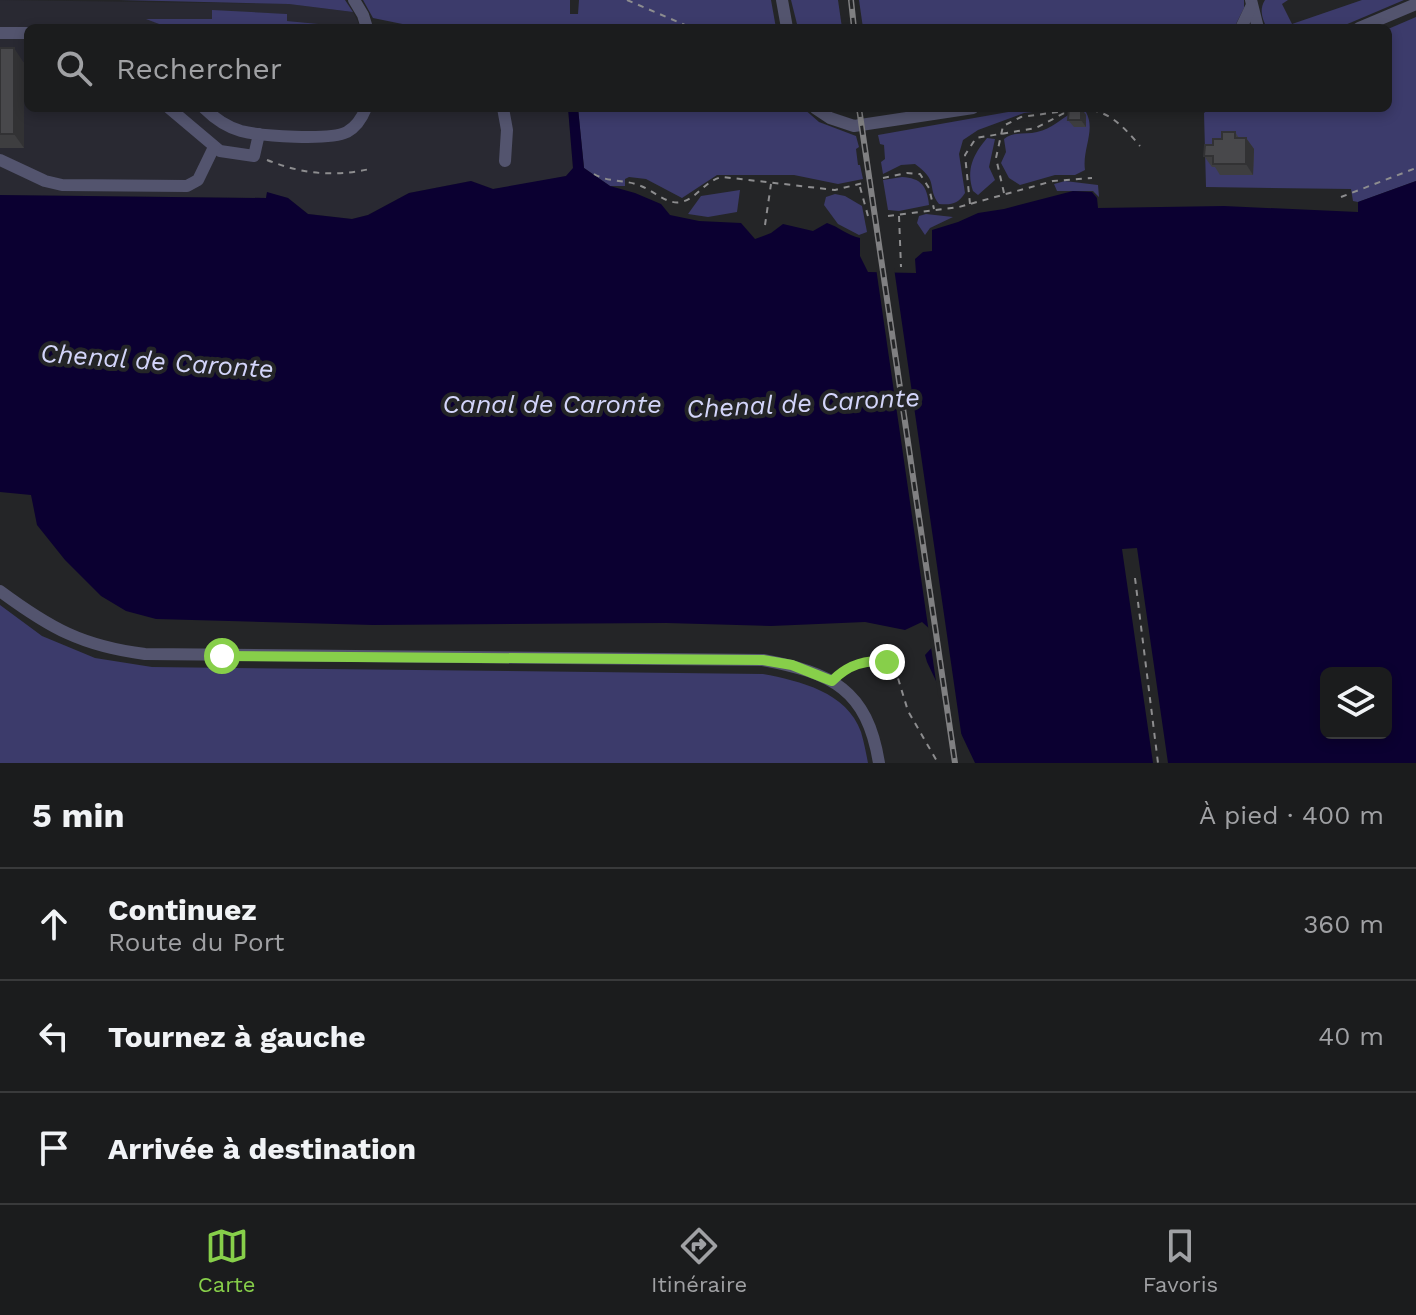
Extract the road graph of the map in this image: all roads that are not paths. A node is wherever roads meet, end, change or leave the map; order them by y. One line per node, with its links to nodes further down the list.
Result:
1 (354, 0): 5 (street)
2 (782, 0): 6 (street)
3 (1251, 3): 7 (street); 8 (street)
4 (1416, 4): 9 (street)
5 (366, 24)
6 (786, 24)
7 (1243, 24)
8 (1257, 24)
9 (1368, 24)
10 (0, 33): 11 (street)
11 (24, 33)
12 (174, 112): 19 (street)
13 (209, 112): 18 (street)
14 (364, 112): 18 (street)
15 (501, 112): 21 (street)
16 (821, 112): 17 (street)
17 (947, 112)
18 (259, 134): 19 (street)
19 (214, 147): 20 (street)
20 (0, 160)
21 (505, 161)
22 (0, 591): 23 (street)
23 (879, 763)

